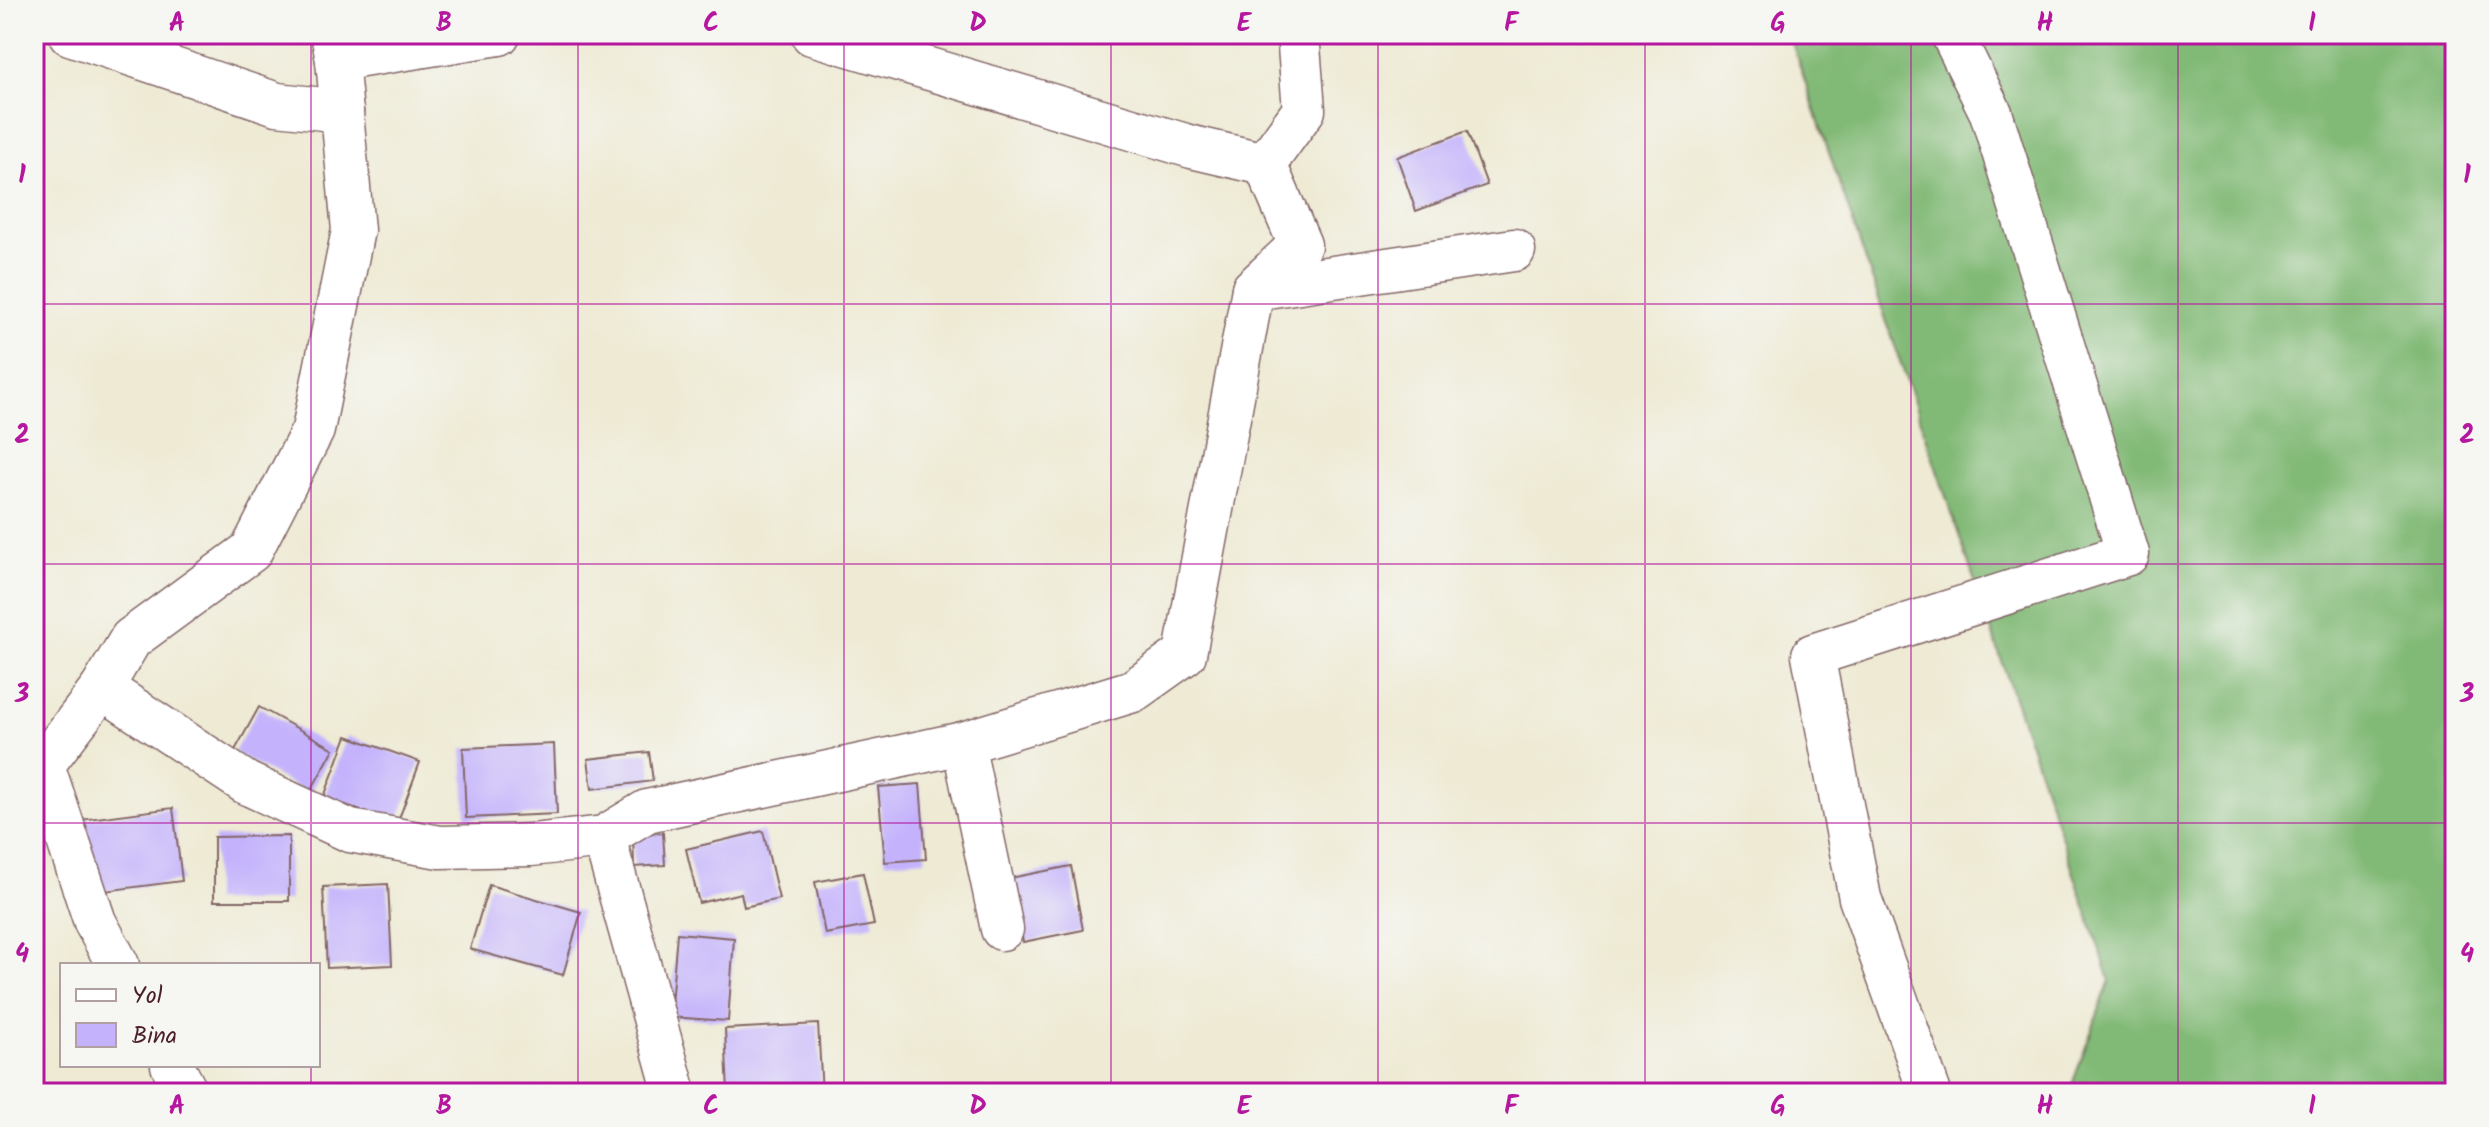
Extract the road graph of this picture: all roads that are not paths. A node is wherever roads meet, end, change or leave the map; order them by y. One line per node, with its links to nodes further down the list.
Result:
1 (70, 34): 7 (street)
2 (499, 34): 6 (street)
3 (812, 34): 8 (street)
4 (1298, 34): 8 (street)
5 (1952, 34): 20 (street)
6 (335, 47): 7 (street)
7 (342, 111): 11 (street)
8 (1265, 164): 10 (street)
9 (1514, 250): 10 (street)
10 (1253, 289): 12 (street)
11 (102, 688): 13 (street); 14 (street)
12 (963, 743): 14 (street); 15 (street)
13 (36, 757): 16 (street)
14 (604, 837): 19 (street)
15 (1002, 929)
16 (117, 963)
17 (173, 1067): 18 (street)
18 (187, 1093)
19 (675, 1093)
20 (1930, 1093)

